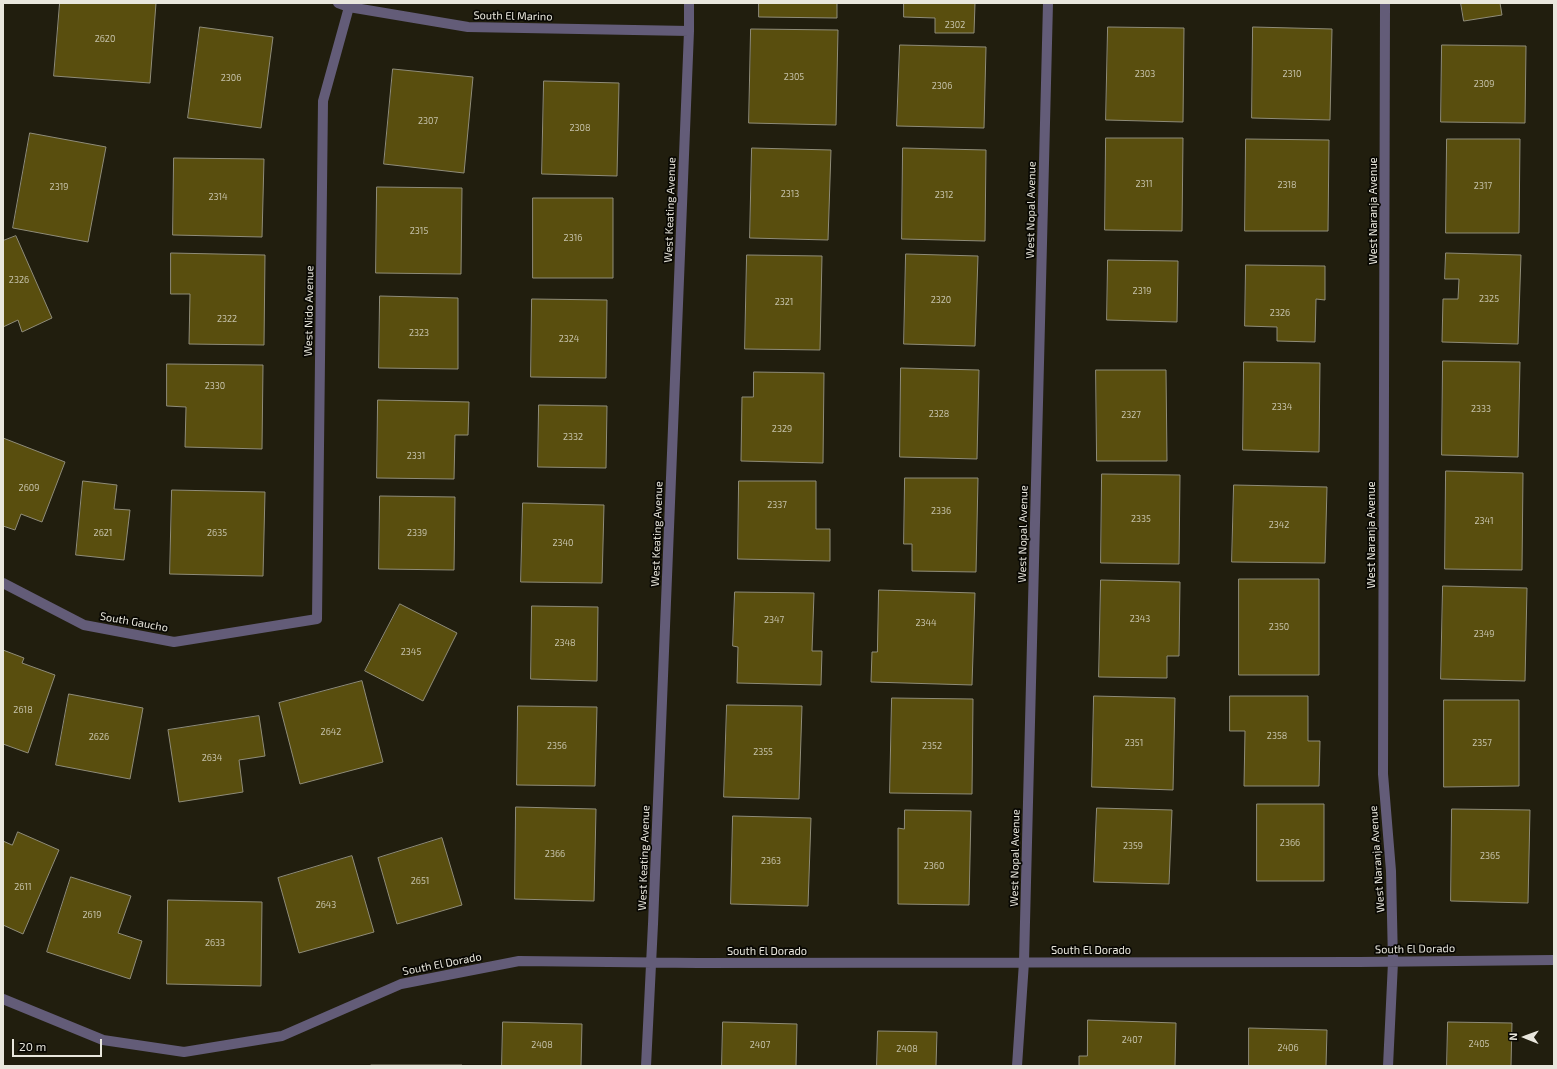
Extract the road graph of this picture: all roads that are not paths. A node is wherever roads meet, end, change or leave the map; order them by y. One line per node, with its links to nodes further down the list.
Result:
1 (338, 3): 5 (street, South El Marino)
2 (689, 3): 6 (street, West Keating Avenue)
3 (1048, 3): 10 (street, West Nopal Avenue)
4 (1385, 3): 11 (street, West Naranja Avenue)
5 (350, 7): 6 (street, South El Marino); 8 (street, West Nido Avenue)
6 (689, 31): 12 (street, West Keating Avenue)
7 (3, 583): 8 (street, South Gaucho)
8 (317, 619)
9 (1554, 960): 11 (street, South El Dorado)
10 (1024, 962): 11 (street, South El Dorado); 12 (street, South El Dorado); 15 (street, West Nopal Avenue)
11 (1393, 962): 16 (street, West Naranja Avenue)
12 (652, 963): 13 (street, South El Dorado); 14 (street, West Keating Avenue)
13 (3, 999)
14 (646, 1066)
15 (1017, 1066)
16 (1388, 1066)

